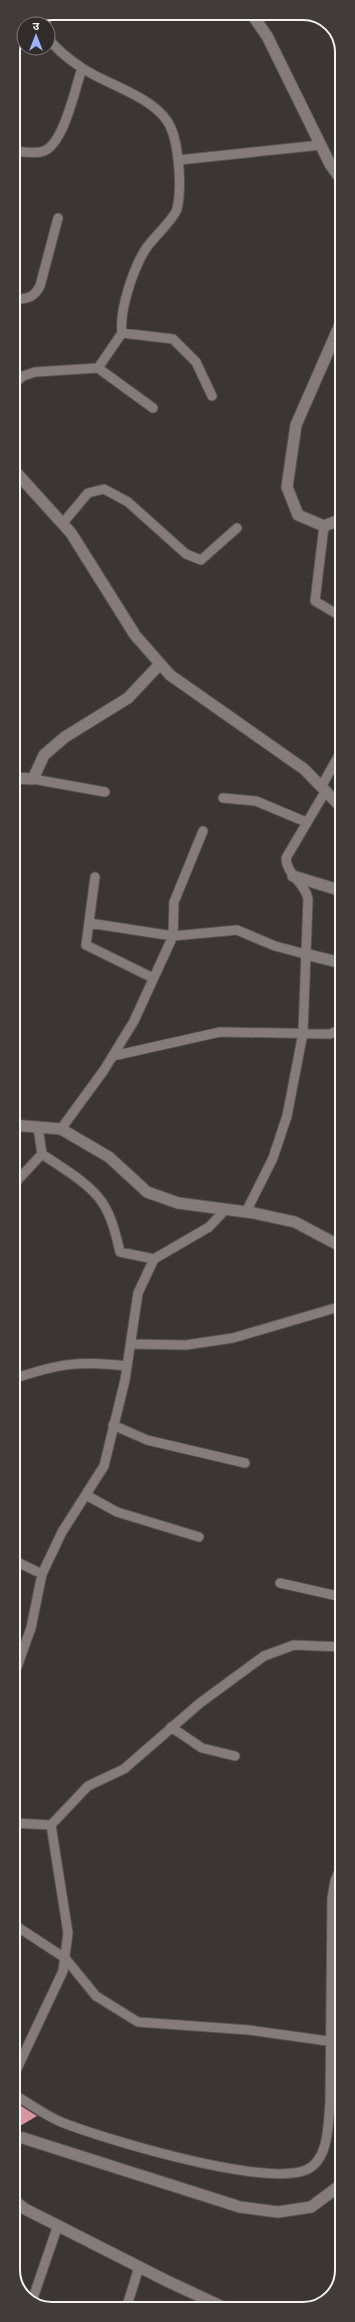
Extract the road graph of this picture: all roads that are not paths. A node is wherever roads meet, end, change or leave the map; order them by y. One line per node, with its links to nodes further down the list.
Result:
1 (256, 20): 4 (street)
2 (56, 47): 3 (lane)
3 (82, 68): 5 (lane); 6 (lane)
4 (321, 145): 6 (lane); 7 (street)
5 (20, 152)
6 (179, 160): 10 (lane)
7 (335, 169)
8 (58, 218): 9 (lane)
9 (20, 299)
10 (122, 333): 12 (lane); 14 (lane)
11 (335, 336): 19 (street)
12 (98, 368): 13 (lane); 15 (lane)
13 (20, 379)
14 (212, 396)
15 (153, 408)
16 (20, 477): 18 (street)
17 (335, 522): 19 (street)
18 (62, 524): 20 (lane); 22 (street)
19 (324, 526): 21 (lane)
20 (237, 528)
21 (335, 613)
22 (160, 664): 25 (street); 26 (street)
23 (335, 765): 26 (lane)
24 (20, 778): 25 (street)
25 (33, 779): 27 (lane)
26 (323, 790): 29 (street); 30 (lane)
27 (105, 792)
28 (223, 798): 30 (lane)
29 (335, 801)
30 (306, 822): 32 (lane)
31 (203, 831): 36 (lane)
32 (293, 876): 34 (street); 37 (lane)
33 (95, 877): 35 (lane)
34 (335, 889)
35 (89, 923): 36 (lane); 39 (lane)
36 (173, 936): 37 (lane); 39 (lane)
37 (305, 954): 38 (street); 41 (lane)
38 (335, 961)
39 (153, 978): 42 (lane)
40 (335, 1032): 41 (lane)
41 (302, 1033): 42 (lane); 49 (lane)
42 (113, 1056): 45 (lane)
43 (20, 1126): 44 (street)
44 (38, 1127): 45 (street); 46 (lane)
45 (61, 1129): 48 (street)
46 (42, 1154): 47 (lane); 51 (lane)
47 (20, 1177)
48 (226, 1209): 49 (street); 51 (lane)
49 (246, 1212): 50 (street)
50 (335, 1243)
51 (154, 1259): 53 (lane)
52 (335, 1308): 53 (lane)
53 (131, 1344): 54 (lane)
54 (127, 1366): 55 (lane); 56 (lane)
55 (20, 1377)
56 (113, 1425): 57 (lane); 58 (lane)
57 (245, 1463)
58 (86, 1495): 59 (lane); 61 (lane)
59 (199, 1537)
60 (20, 1563): 61 (lane)
61 (42, 1574): 65 (lane)
62 (280, 1583): 63 (lane)
63 (335, 1595)
64 (335, 1647): 66 (lane)
65 (20, 1659)
66 (171, 1727): 67 (lane); 69 (lane)
67 (235, 1756)
68 (20, 1823): 69 (lane)
69 (51, 1825): 72 (lane)
70 (335, 1881): 73 (lane)
71 (20, 1929): 72 (lane)
72 (65, 1958): 73 (lane); 75 (lane)
73 (331, 2040): 74 (lane); 76 (lane)
74 (335, 2041)
75 (20, 2062)
76 (20, 2098)
77 (20, 2138): 78 (street)
78 (335, 2189)
79 (20, 2204): 80 (street)
80 (58, 2225): 81 (street); 82 (lane)
81 (139, 2267): 83 (lane); 84 (street)
82 (34, 2297)
83 (128, 2302)
84 (210, 2302)

